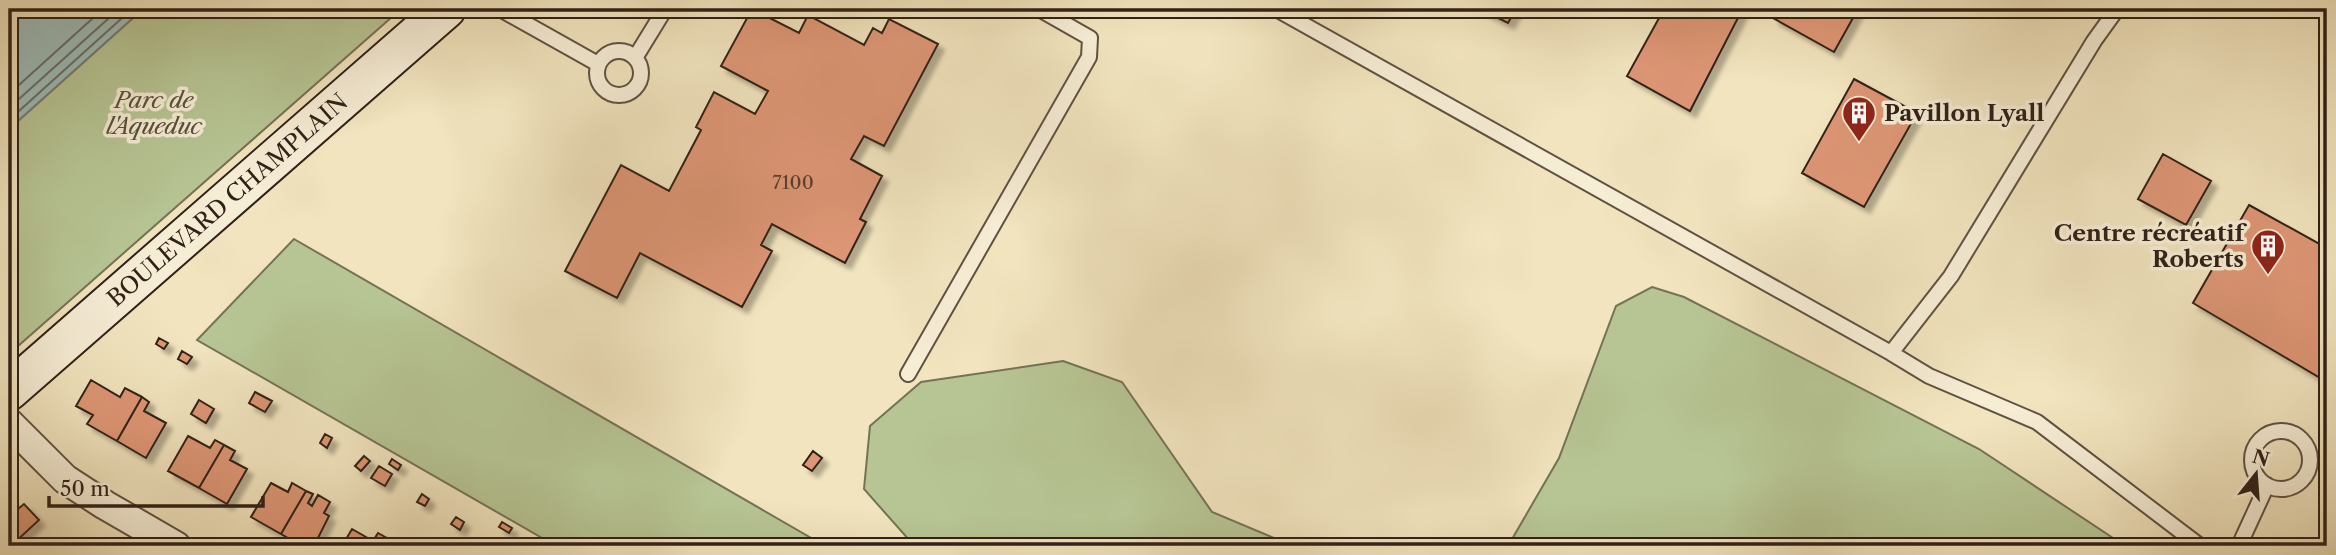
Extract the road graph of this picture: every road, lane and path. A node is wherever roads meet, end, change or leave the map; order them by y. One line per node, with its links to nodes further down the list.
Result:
1 (446, 9): 11 (main road, BOULEVARD CHAMPLAIN)
2 (500, 9): 8 (lane)
3 (665, 9): 7 (lane)
4 (1039, 9): 10 (lane)
5 (1276, 9): 9 (lane)
6 (2117, 9): 9 (lane)
7 (635, 58): 8 (lane); 8 (lane)
8 (598, 64)
9 (1891, 353): 15 (lane)
10 (908, 374)
11 (9, 391)
12 (9, 423): 14 (street)
13 (2267, 485): 13 (lane); 16 (lane)
14 (176, 546)
15 (2200, 546)
16 (2239, 546)

